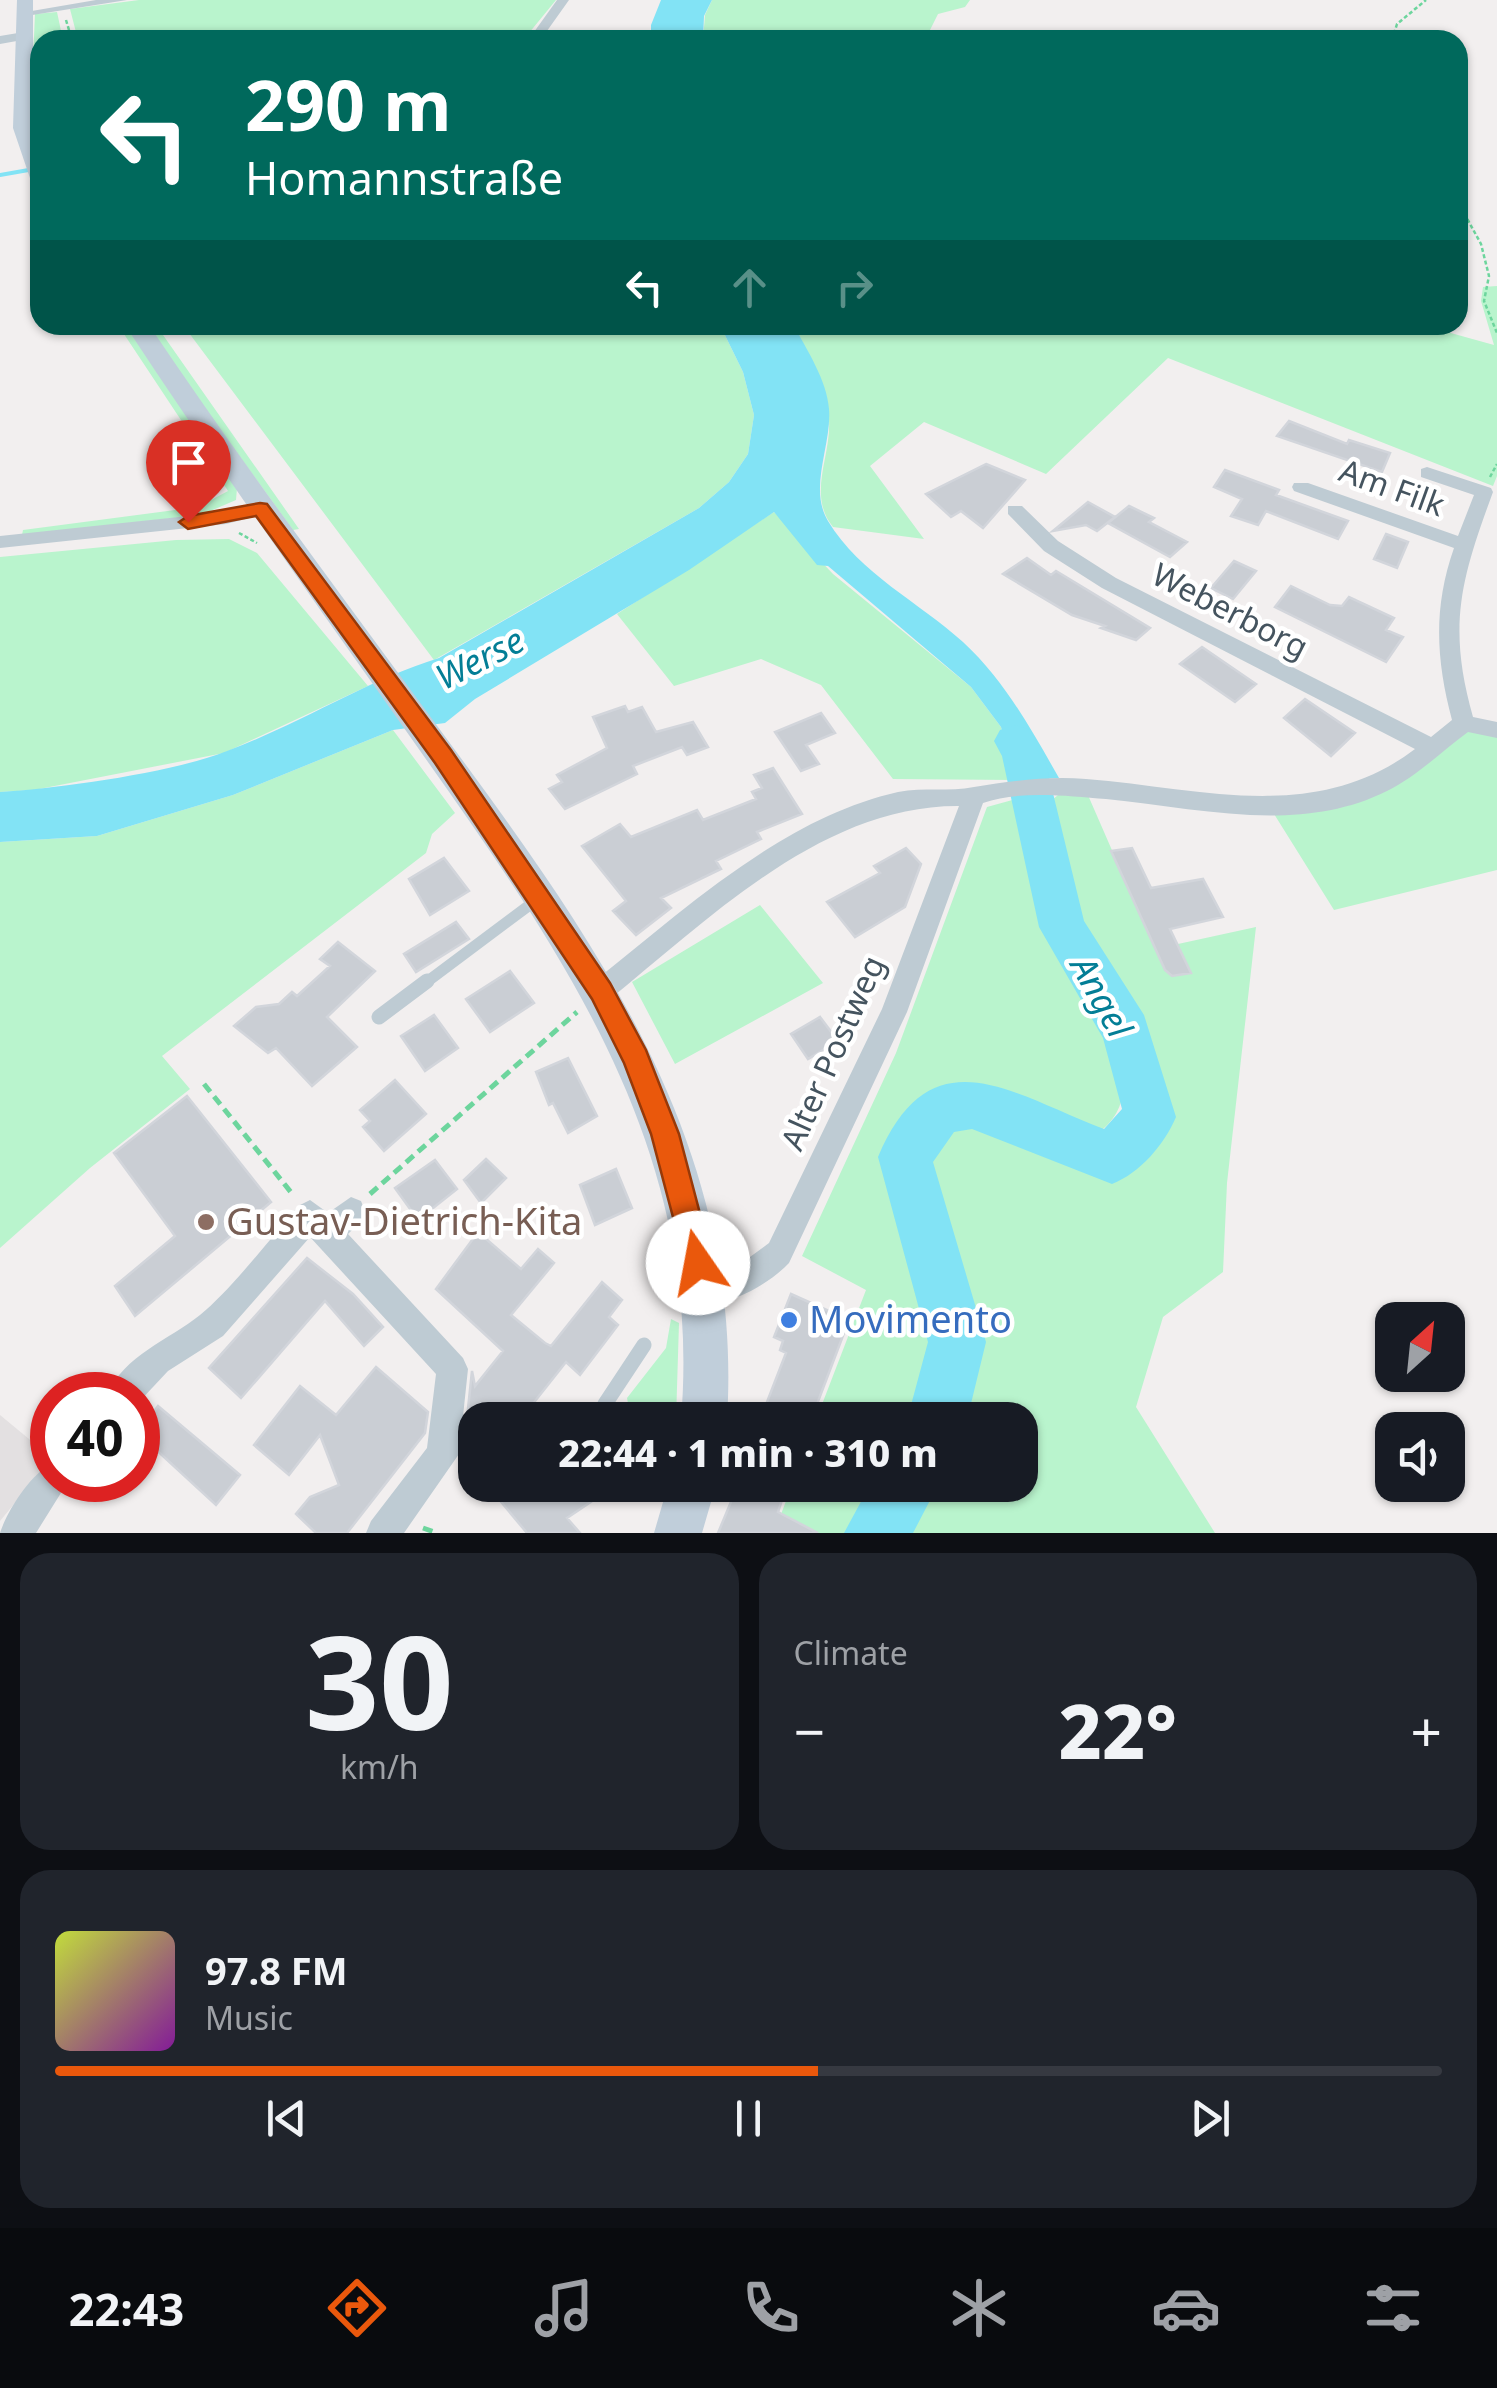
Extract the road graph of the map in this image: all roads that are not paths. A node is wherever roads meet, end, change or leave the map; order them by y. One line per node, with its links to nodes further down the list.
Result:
1 (122, 0): 3 (street)
2 (563, 0): 4 (street)
3 (25, 6): 5 (street)
4 (542, 30)
5 (24, 36): 6 (street); 7 (street)
6 (0, 40)
7 (30, 152)
8 (143, 335): 11 (street)
9 (1427, 473): 14 (street, Am Filk)
10 (1301, 487): 14 (street, Am Filk)
11 (260, 509): 13 (street); 19 (street)
12 (1015, 510): 17 (street, Weberborg)
13 (0, 542)
14 (1464, 545): 15 (street, Am Filk)
15 (1464, 723): 16 (street); 17 (street)
16 (1497, 730)
17 (1431, 747): 18 (street)
18 (974, 797): 20 (street); 24 (street, Alter Postweg)
19 (539, 898): 20 (street); 21 (lane)
20 (592, 998): 24 (street)
21 (379, 1017)
22 (351, 1210): 23 (street)
23 (318, 1224): 26 (street); 31 (street)
24 (704, 1290): 28 (street)
25 (644, 1344): 27 (lane)
26 (145, 1372)
27 (607, 1402)
28 (705, 1402)
29 (37, 1502): 30 (street)
30 (16, 1533)
31 (383, 1533)

